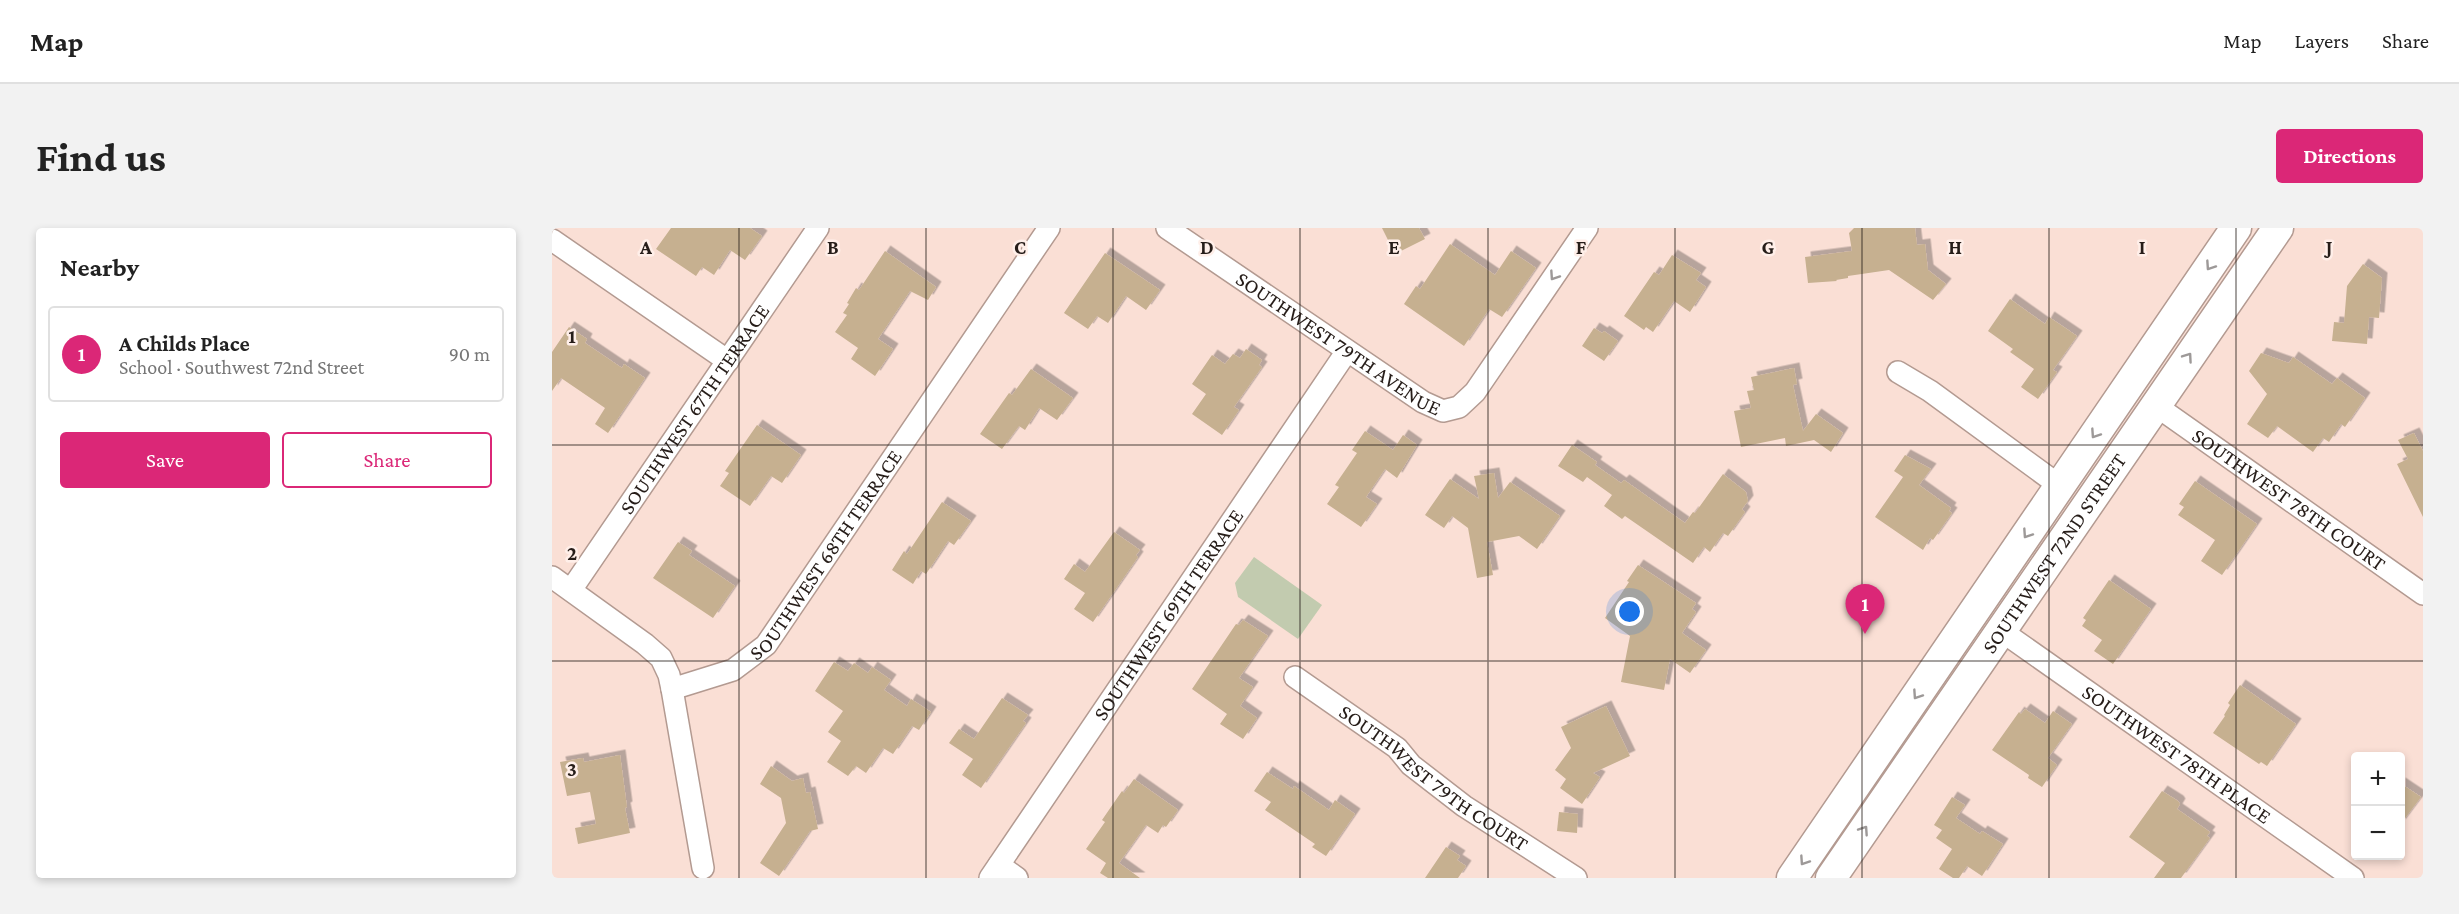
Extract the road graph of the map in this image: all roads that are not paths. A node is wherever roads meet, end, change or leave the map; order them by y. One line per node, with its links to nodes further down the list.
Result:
1 (818, 228): 9 (street, SOUTHWEST 67TH TERRACE)
2 (1049, 228): 19 (street, SOUTHWEST 68TH TERRACE)
3 (1167, 228): 8 (street, SOUTHWEST 79TH AVENUE)
4 (1587, 228): 8 (street, SOUTHWEST 79TH AVENUE, one-way to 8)
5 (2236, 228): 11 (main road, SOUTHWEST 72ND STREET, one-way to 11)
6 (2278, 228): 12 (main road, SOUTHWEST 72ND STREET, one-way to 6)
7 (552, 240): 9 (street)
8 (1347, 351): 21 (street, SOUTHWEST 69TH TERRACE)
9 (728, 362): 15 (street, SOUTHWEST 67TH TERRACE)
10 (1898, 372): 13 (street)
11 (2128, 386): 12 (main road); 13 (main road, SOUTHWEST 72ND STREET, one-way to 13)
12 (2155, 405): 16 (street, SOUTHWEST 78TH COURT); 17 (main road, SOUTHWEST 72ND STREET)
13 (2060, 486): 24 (main road, SOUTHWEST 72ND STREET, one-way to 24)
14 (552, 577): 15 (street)
15 (571, 590): 19 (street)
16 (2423, 594)
17 (2000, 630): 25 (main road, SOUTHWEST 72ND STREET, one-way to 17); 26 (street, SOUTHWEST 78TH PLACE)
18 (1295, 677): 23 (street, SOUTHWEST 79TH COURT)
19 (672, 689): 20 (street)
20 (703, 868)
21 (994, 871): 22 (street)
22 (1017, 878)
23 (1576, 878)
24 (1792, 878)
25 (1831, 878)
26 (2353, 878)

